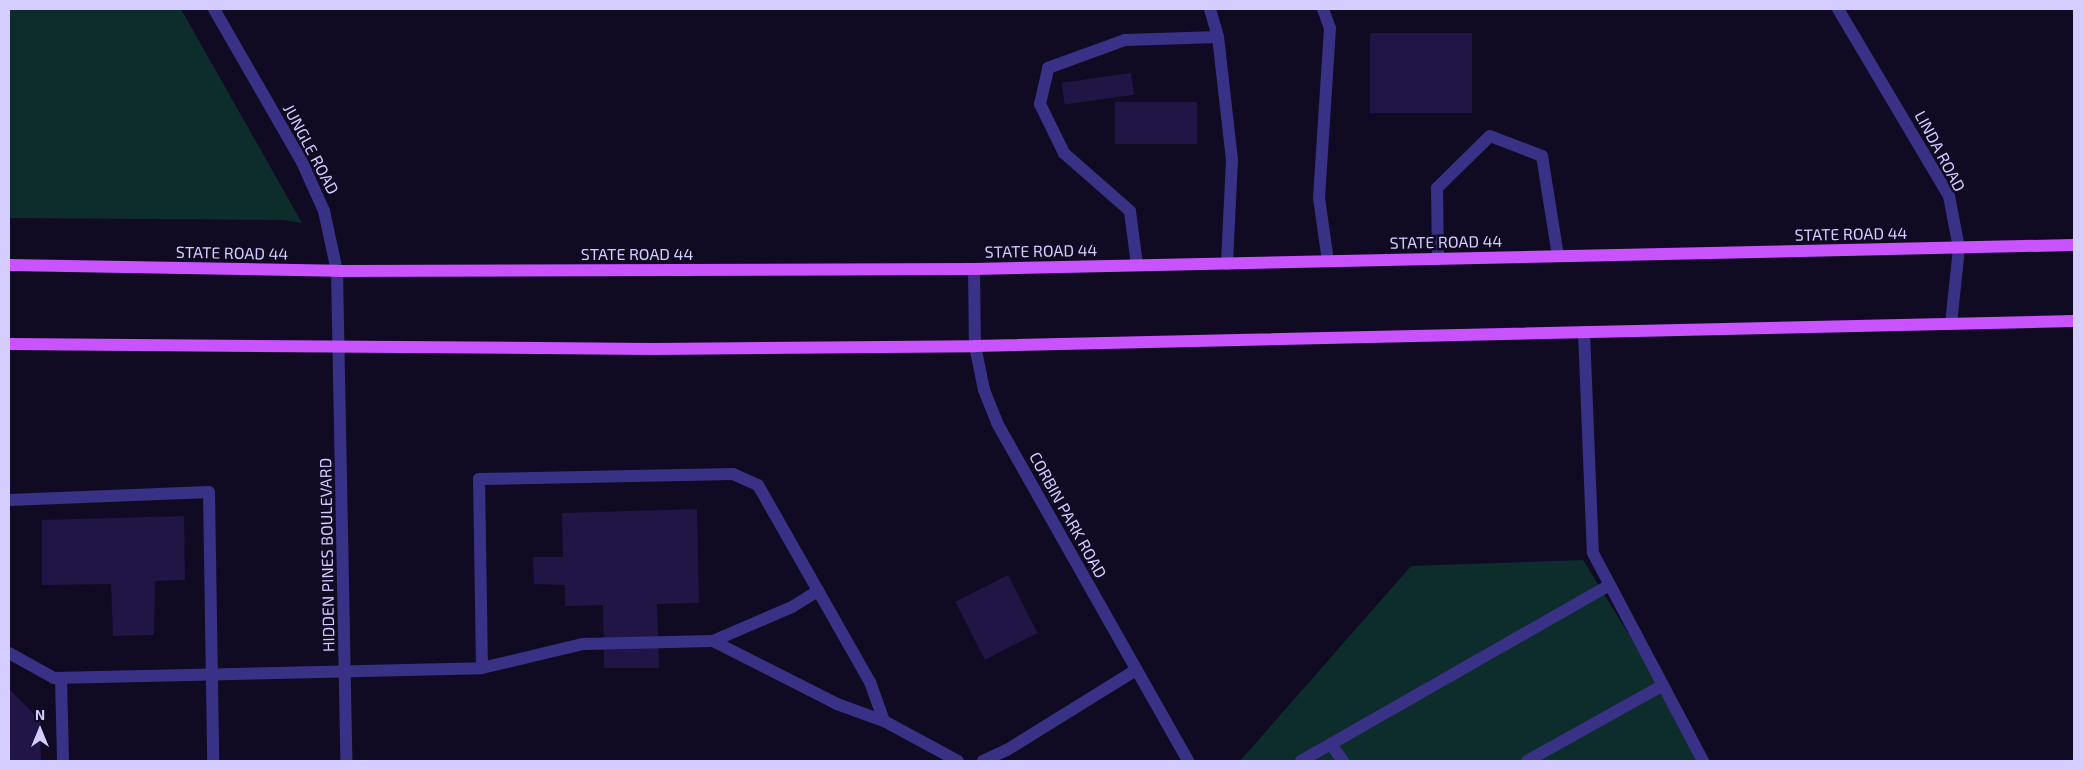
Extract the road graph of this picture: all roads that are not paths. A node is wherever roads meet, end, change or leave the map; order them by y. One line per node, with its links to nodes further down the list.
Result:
1 (214, 9): 15 (street, JUNGLE ROAD)
2 (1210, 9): 5 (street)
3 (1323, 9): 10 (street)
4 (1838, 9): 7 (street, LINDA ROAD)
5 (1218, 38): 11 (street); 13 (street)
6 (2074, 245): 7 (main road, STATE ROAD 44)
7 (1959, 248): 8 (main road, STATE ROAD 44); 17 (street, LINDA ROAD)
8 (1558, 256): 9 (main road, STATE ROAD 44); 9 (street)
9 (1438, 259): 10 (main road, STATE ROAD 44)
10 (1328, 261): 11 (main road, STATE ROAD 44)
11 (1227, 264): 13 (main road, STATE ROAD 44)
12 (9, 265): 15 (main road, STATE ROAD 44)
13 (1137, 265): 14 (main road, STATE ROAD 44)
14 (974, 269): 15 (main road, STATE ROAD 44); 20 (street, CORBIN PARK ROAD)
15 (338, 271): 21 (street, JUNGLE ROAD)
16 (2074, 321): 17 (main road)
17 (1951, 324): 18 (main road)
18 (1584, 332): 20 (main road); 23 (street)
19 (9, 344): 21 (main road)
20 (976, 346): 21 (main road); 28 (street, CORBIN PARK ROAD)
21 (341, 347): 29 (street, HIDDEN PINES BOULEVARD)
22 (9, 500): 30 (street)
23 (1610, 585): 32 (street); 34 (street)
24 (818, 590): 25 (street); 27 (street); 33 (street)
25 (713, 641): 27 (street); 33 (street)
26 (9, 653): 31 (street)
27 (482, 668): 29 (street)
28 (1136, 670): 39 (street); 40 (street, CORBIN PARK ROAD)
29 (345, 672): 30 (street); 37 (street, HIDDEN PINES BOULEVARD)
30 (211, 677): 31 (street); 36 (street)
31 (61, 678): 35 (street)
32 (1662, 686): 43 (street); 44 (street)
33 (884, 721): 38 (street)
34 (1331, 744): 41 (street); 42 (street)
35 (63, 761)
36 (213, 761)
37 (346, 761)
38 (958, 761)
39 (983, 761)
40 (1188, 761)
41 (1301, 761)
42 (1343, 761)
43 (1527, 761)
44 (1703, 761)

